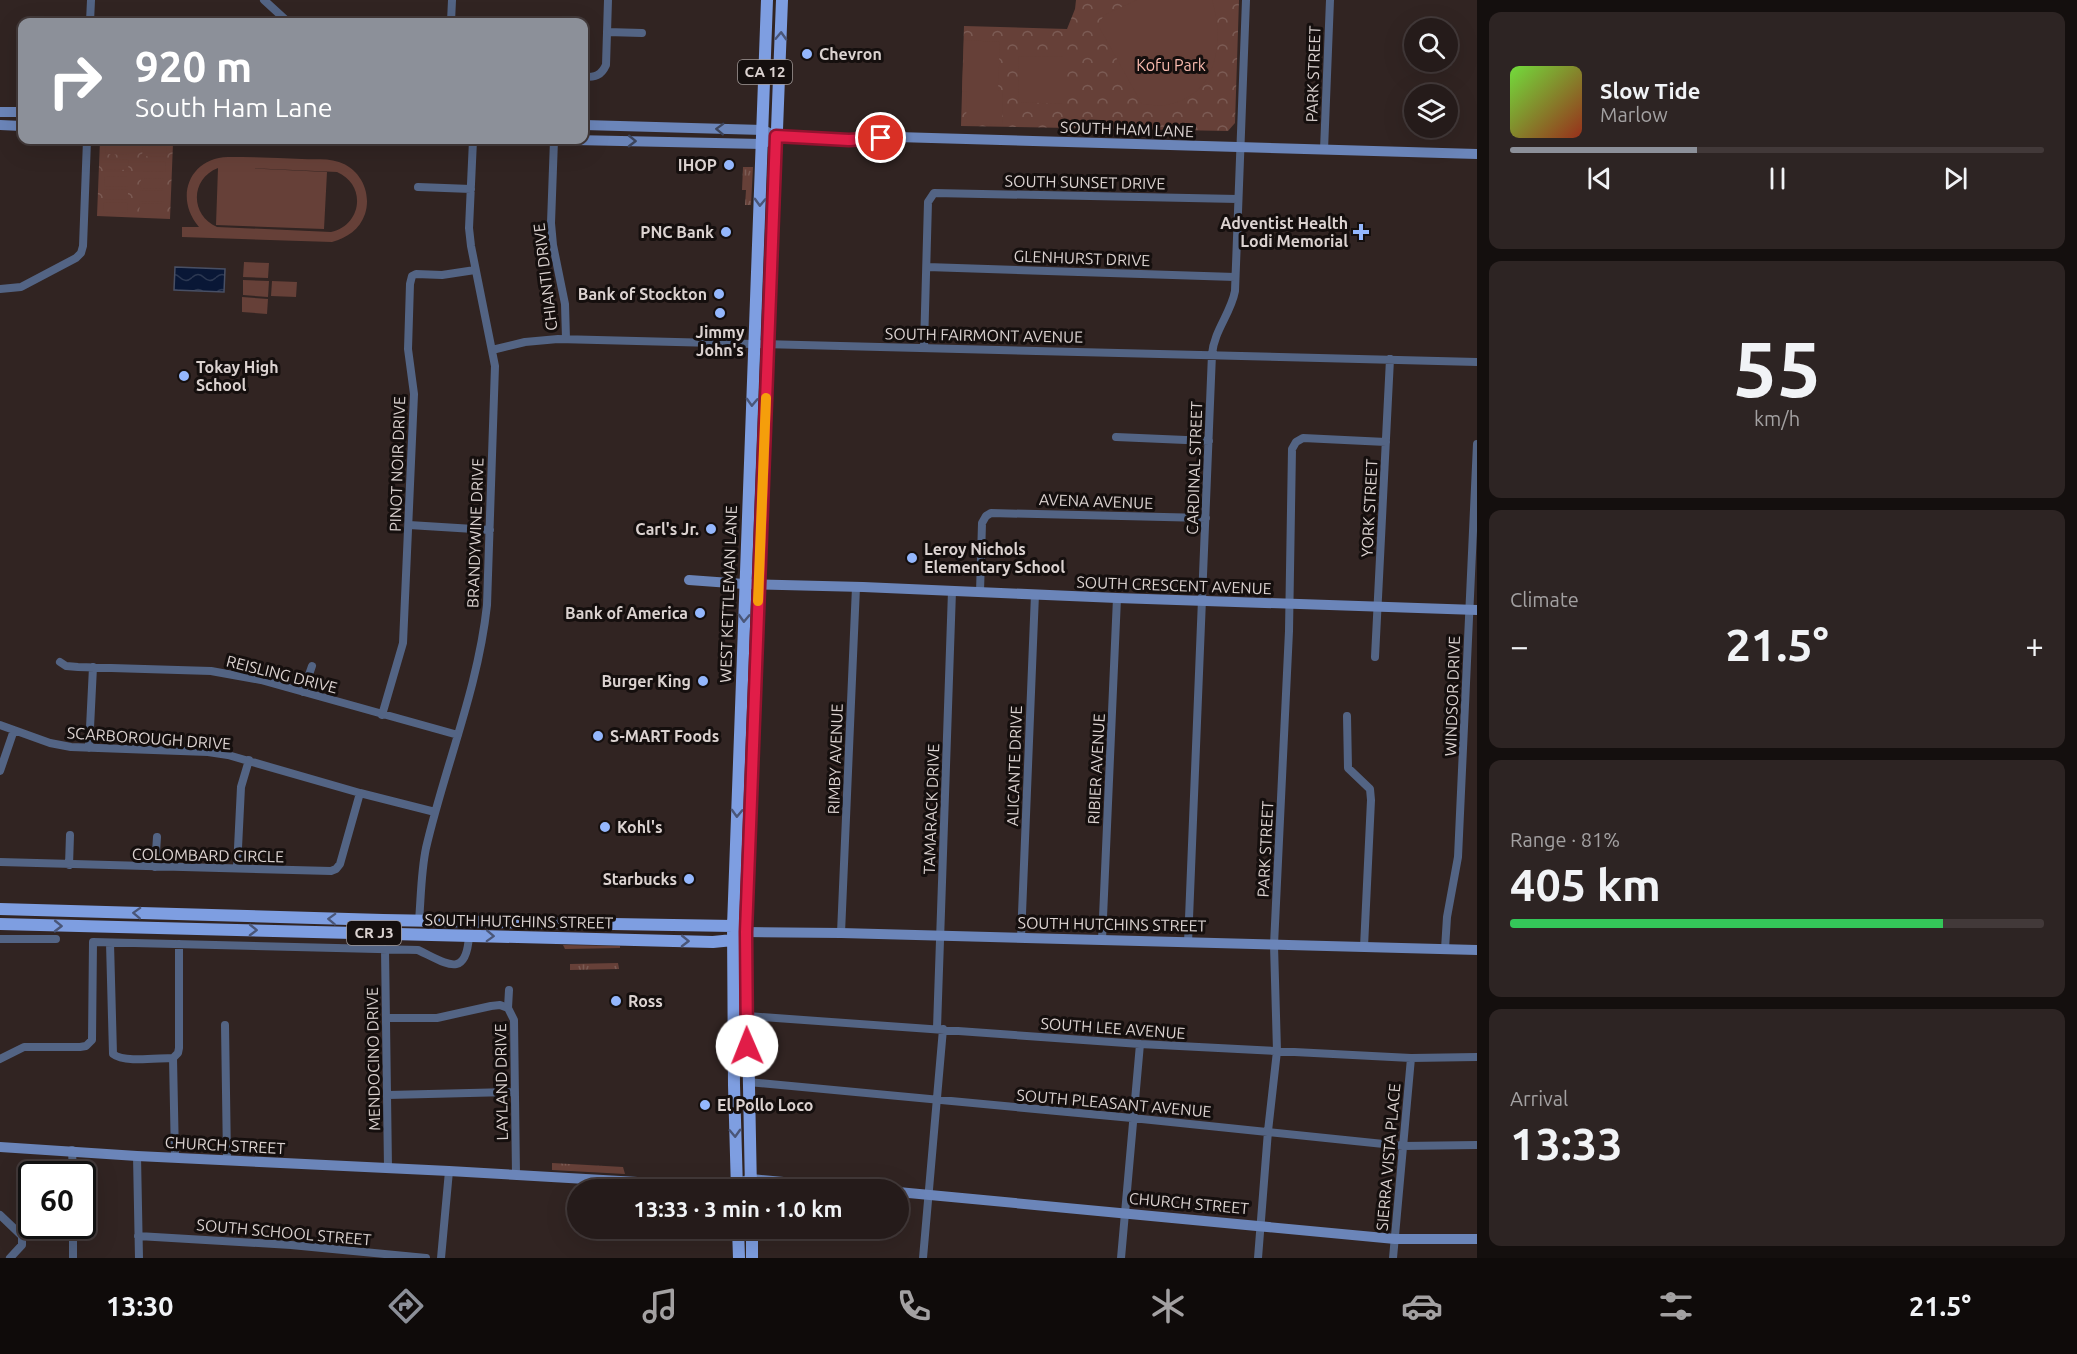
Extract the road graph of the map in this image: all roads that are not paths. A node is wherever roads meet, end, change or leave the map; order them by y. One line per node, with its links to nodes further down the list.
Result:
1 (91, 0): 9 (street)
2 (264, 0): 10 (street)
3 (452, 0): 11 (street)
4 (608, 0): 12 (street)
5 (767, 0): 20 (main road, WEST KETTLEMAN LANE / CA 12)
6 (782, 0): 21 (main road, WEST KETTLEMAN LANE / CA 12, one-way to 6)
7 (1246, 0): 27 (street, CARDINAL STREET)
8 (1330, 0): 28 (street, PARK STREET)
9 (90, 18)
10 (284, 18)
11 (451, 18)
12 (607, 32): 13 (street); 14 (street)
13 (642, 33)
14 (588, 77)
15 (0, 112): 16 (street)
16 (18, 112)
17 (0, 125): 19 (street)
18 (588, 125): 20 (street, SOUTH HAM LANE, one-way to 18)
19 (18, 126)
20 (763, 130): 21 (street, SOUTH HAM LANE); 26 (main road, WEST KETTLEMAN LANE / CA 12)
21 (776, 136): 26 (street); 27 (street, SOUTH HAM LANE); 39 (main road, WEST KETTLEMAN LANE / CA 12)
22 (588, 140): 26 (street, one-way to 26)
23 (87, 144): 36 (street)
24 (473, 144): 31 (street, BRANDYWINE DRIVE)
25 (554, 144): 37 (street, CHIANTI DRIVE)
26 (762, 144): 38 (main road, WEST KETTLEMAN LANE / CA 12, one-way to 38)
27 (1240, 147): 28 (street, SOUTH HAM LANE); 32 (street, CARDINAL STREET)
28 (1324, 150): 29 (street, SOUTH HAM LANE)
29 (1477, 154)
30 (418, 187): 31 (street)
31 (471, 189): 34 (street, BRANDYWINE DRIVE)
32 (1239, 199): 33 (street, SOUTH SUNSET DRIVE); 35 (street, CARDINAL STREET)
33 (927, 267): 35 (street, GLENHURST DRIVE); 40 (street)
34 (475, 270): 41 (street, BRANDYWINE DRIVE); 50 (street, PINOT NOIR DRIVE)
35 (1235, 277): 42 (street, CARDINAL STREET)
36 (0, 290)
37 (566, 339): 38 (street, SOUTH FAIRMONT AVENUE); 41 (street, SOUTH FAIRMONT AVENUE)
38 (754, 343): 39 (street, SOUTH FAIRMONT AVENUE); 53 (main road, WEST KETTLEMAN LANE / CA 12, one-way to 53)
39 (768, 344): 40 (street, SOUTH FAIRMONT AVENUE); 54 (main road, WEST KETTLEMAN LANE / CA 12)
40 (924, 347): 42 (street, SOUTH FAIRMONT AVENUE)
41 (492, 350): 51 (street, BRANDYWINE DRIVE)
42 (1212, 354): 43 (street, SOUTH FAIRMONT AVENUE); 46 (street, CARDINAL STREET)
43 (1390, 359): 44 (street, SOUTH FAIRMONT AVENUE); 47 (street, YORK STREET)
44 (1477, 362)
45 (1116, 437): 46 (street)
46 (1209, 441): 49 (street, CARDINAL STREET)
47 (1386, 442): 61 (street, PARK STREET); 62 (street, YORK STREET)
48 (1477, 444): 63 (street, WINDSOR DRIVE)
49 (1206, 518): 57 (street, AVENA AVENUE); 60 (street, CARDINAL STREET)
50 (409, 525): 51 (street); 69 (street, PINOT NOIR DRIVE)
51 (490, 530): 73 (street, BRANDYWINE DRIVE)
52 (689, 580): 53 (street, SOUTH CRESCENT AVENUE)
53 (744, 584): 54 (street, SOUTH CRESCENT AVENUE); 76 (main road, WEST KETTLEMAN LANE / CA 12, one-way to 76)
54 (759, 584): 55 (street, SOUTH CRESCENT AVENUE); 79 (main road, WEST KETTLEMAN LANE / CA 12)
55 (856, 587): 56 (street, SOUTH CRESCENT AVENUE); 93 (street, RIMBY AVENUE)
56 (952, 591): 57 (street, SOUTH CRESCENT AVENUE); 95 (street, TAMARACK DRIVE)
57 (980, 592): 58 (street, SOUTH CRESCENT AVENUE)
58 (1035, 594): 59 (street, SOUTH CRESCENT AVENUE); 96 (street, ALICANTE DRIVE)
59 (1117, 598): 60 (street, SOUTH CRESCENT AVENUE); 101 (street, RIBIER AVENUE)
60 (1202, 602): 61 (street, SOUTH CRESCENT AVENUE); 103 (street, CARDINAL STREET)
61 (1290, 605): 62 (street, SOUTH CRESCENT AVENUE); 105 (street, PARK STREET)
62 (1378, 606): 63 (street, SOUTH CRESCENT AVENUE); 64 (street, YORK STREET)
63 (1473, 609): 108 (street, WINDSOR DRIVE)
64 (1375, 657)
65 (60, 662): 67 (street, REISLING DRIVE)
66 (312, 666): 68 (street)
67 (93, 667): 68 (street, REISLING DRIVE); 74 (street)
68 (303, 692): 69 (street, REISLING DRIVE)
69 (382, 715): 73 (street, REISLING DRIVE)
70 (1347, 716): 106 (street)
71 (0, 724): 72 (street, SCARBOROUGH DRIVE)
72 (14, 730): 74 (street, SCARBOROUGH DRIVE); 77 (street)
73 (458, 735): 80 (street, BRANDYWINE DRIVE)
74 (89, 748): 75 (street, SCARBOROUGH DRIVE)
75 (249, 760): 78 (street, SCARBOROUGH DRIVE); 86 (street)
76 (738, 769): 79 (main road); 91 (main road, WEST KETTLEMAN LANE / CA 12, one-way to 91)
77 (0, 771)
78 (360, 793): 80 (street, SCARBOROUGH DRIVE); 86 (street, COLOMBARD CIRCLE)
79 (751, 796): 92 (main road, WEST KETTLEMAN LANE / CA 12)
80 (435, 812): 88 (street, BRANDYWINE DRIVE)
81 (70, 835): 84 (street)
82 (157, 837): 85 (street)
83 (0, 862): 84 (street, COLOMBARD CIRCLE)
84 (69, 865): 85 (street, COLOMBARD CIRCLE)
85 (155, 867): 86 (street, COLOMBARD CIRCLE)
86 (237, 868)
87 (0, 909): 88 (main road, SOUTH HUTCHINS STREET / CR J3, one-way to 87)
88 (419, 921): 90 (main road, SOUTH HUTCHINS STREET / CR J3)
89 (0, 924): 94 (main road, SOUTH HUTCHINS STREET / CR J3, one-way to 94)
90 (620, 924): 91 (main road, SOUTH HUTCHINS STREET / CR J3); 99 (main road)
91 (733, 926): 92 (main road, SOUTH HUTCHINS STREET / CR J3); 100 (main road, WEST KETTLEMAN LANE / CA 12)
92 (746, 932): 93 (street, SOUTH HUTCHINS STREET); 100 (main road, SOUTH HUTCHINS STREET / CR J3); 112 (main road, WEST KETTLEMAN LANE / CA 12)
93 (841, 933): 95 (street, SOUTH HUTCHINS STREET)
94 (469, 936): 99 (main road, SOUTH HUTCHINS STREET / CR J3, one-way to 99); 107 (street)
95 (940, 936): 96 (street, SOUTH HUTCHINS STREET); 115 (street, TAMARACK DRIVE)
96 (1021, 938): 101 (street, SOUTH HUTCHINS STREET)
97 (0, 939): 98 (street)
98 (56, 939)
99 (596, 939): 100 (main road, SOUTH HUTCHINS STREET / CR J3, one-way to 100)
100 (733, 940): 140 (main road, WEST KETTLEMAN LANE / CA 12, one-way to 140)
101 (1102, 940): 103 (street, SOUTH HUTCHINS STREET)
102 (110, 943): 104 (street); 119 (street); 121 (street)
103 (1188, 943): 105 (street, SOUTH HUTCHINS STREET)
104 (179, 944): 107 (street); 119 (street)
105 (1274, 945): 106 (street, SOUTH HUTCHINS STREET); 117 (street, PARK STREET)
106 (1364, 947): 108 (street, SOUTH HUTCHINS STREET)
107 (385, 949): 113 (street, MENDOCINO DRIVE)
108 (1444, 949): 109 (street, SOUTH HUTCHINS STREET)
109 (1477, 951)
110 (509, 990): 111 (street, LAYLAND DRIVE)
111 (508, 1008): 113 (street); 123 (street, LAYLAND DRIVE)
112 (747, 1016): 115 (street, SOUTH LEE AVENUE); 122 (main road, WEST KETTLEMAN LANE / CA 12)
113 (386, 1018): 124 (street, MENDOCINO DRIVE)
114 (225, 1025): 134 (street)
115 (940, 1028): 116 (street, SOUTH LEE AVENUE); 125 (street, TAMARACK DRIVE)
116 (1140, 1044): 117 (street, SOUTH LEE AVENUE); 126 (street)
117 (1277, 1051): 120 (street, SOUTH LEE AVENUE); 127 (street, PARK STREET)
118 (1477, 1057): 120 (street, SOUTH LEE AVENUE)
119 (173, 1058): 133 (street)
120 (1411, 1058): 129 (street, SIERRA VISTA PLACE)
121 (0, 1059)
122 (748, 1082): 125 (street, SOUTH PLEASANT AVENUE); 141 (main road, WEST KETTLEMAN LANE / CA 12)
123 (515, 1092): 124 (street); 138 (street, LAYLAND DRIVE)
124 (388, 1095): 136 (street, MENDOCINO DRIVE)
125 (938, 1100): 126 (street, SOUTH PLEASANT AVENUE); 143 (street, TAMARACK DRIVE)
126 (1132, 1118): 127 (street, SOUTH PLEASANT AVENUE); 144 (street)
127 (1268, 1131): 129 (street, SOUTH PLEASANT AVENUE); 146 (street, PARK STREET)
128 (1477, 1145): 129 (street, SOUTH PLEASANT AVENUE)
129 (1403, 1146): 151 (street, SIERRA VISTA PLACE)
130 (0, 1147): 131 (street, CHURCH STREET)
131 (72, 1150): 132 (street, CHURCH STREET); 135 (street)
132 (137, 1156): 133 (street, CHURCH STREET); 147 (street)
133 (175, 1158): 134 (street, CHURCH STREET)
134 (227, 1159): 136 (street, CHURCH STREET)
135 (72, 1161)
136 (388, 1168): 137 (street, CHURCH STREET)
137 (449, 1171): 138 (street, CHURCH STREET); 157 (street)
138 (516, 1175): 139 (street, CHURCH STREET)
139 (585, 1179)
140 (737, 1179)
141 (751, 1179)
142 (909, 1193): 143 (street, CHURCH STREET)
143 (929, 1194): 144 (street, CHURCH STREET); 160 (street, TAMARACK DRIVE)
144 (1125, 1213): 146 (street, CHURCH STREET); 161 (street)
145 (0, 1215): 153 (street)
146 (1261, 1225): 151 (street, CHURCH STREET); 162 (street, PARK STREET)
147 (138, 1236): 155 (street); 156 (street, SOUTH SCHOOL STREET)
148 (73, 1239): 154 (street)
149 (738, 1239): 158 (main road)
150 (752, 1239): 159 (main road)
151 (1395, 1239): 152 (street, CHURCH STREET); 163 (street, SIERRA VISTA PLACE)
152 (1477, 1239)
153 (10, 1258)
154 (73, 1258)
155 (139, 1258)
156 (426, 1258)
157 (441, 1258)
158 (739, 1258)
159 (752, 1258)
160 (923, 1258)
161 (1121, 1258)
162 (1258, 1258)
163 (1393, 1258)

